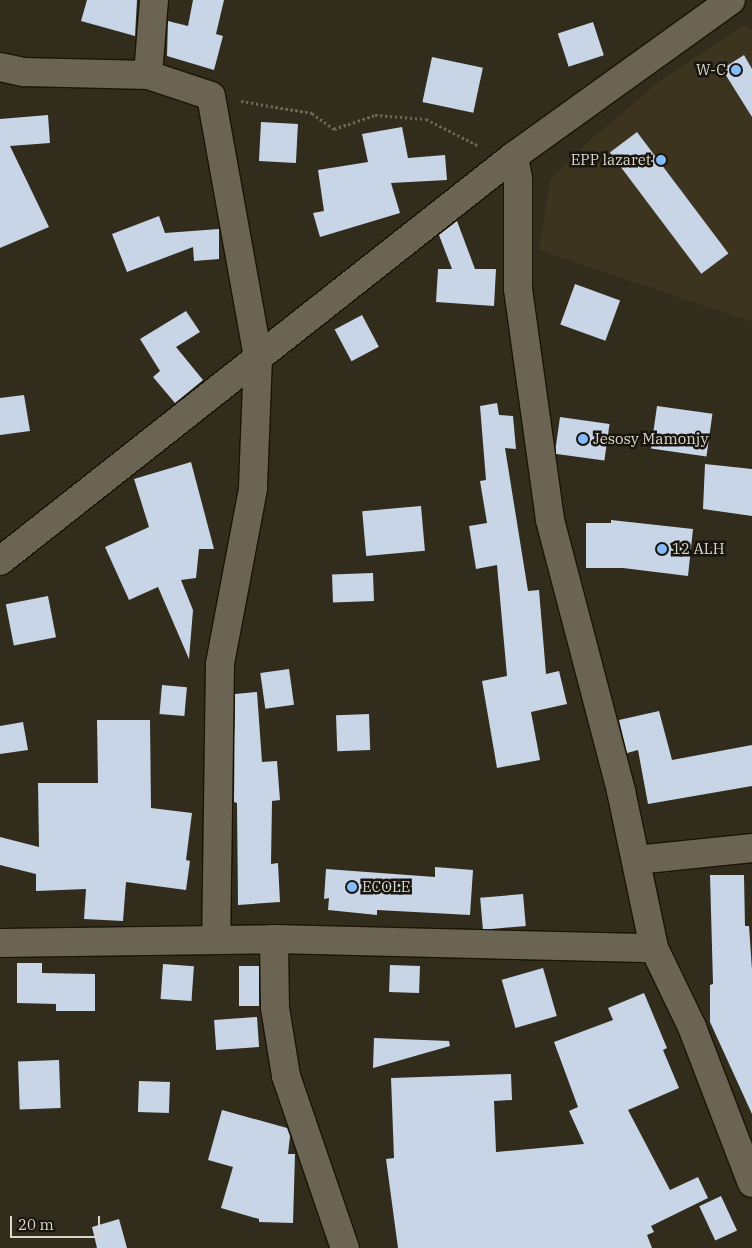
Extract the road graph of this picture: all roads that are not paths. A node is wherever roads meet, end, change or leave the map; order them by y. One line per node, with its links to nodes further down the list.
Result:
1 (154, 0): 4 (street)
2 (731, 0): 5 (street)
3 (0, 67): 4 (street)
4 (148, 75): 6 (street)
5 (514, 156): 6 (street); 9 (street)
6 (258, 357): 7 (street); 10 (street)
7 (0, 560)
8 (752, 848): 9 (street)
9 (636, 860): 13 (street)
10 (216, 939): 11 (street); 12 (street)
11 (274, 939): 13 (street); 15 (street)
12 (0, 943)
13 (654, 948): 14 (street)
14 (752, 1183)
15 (345, 1248)

